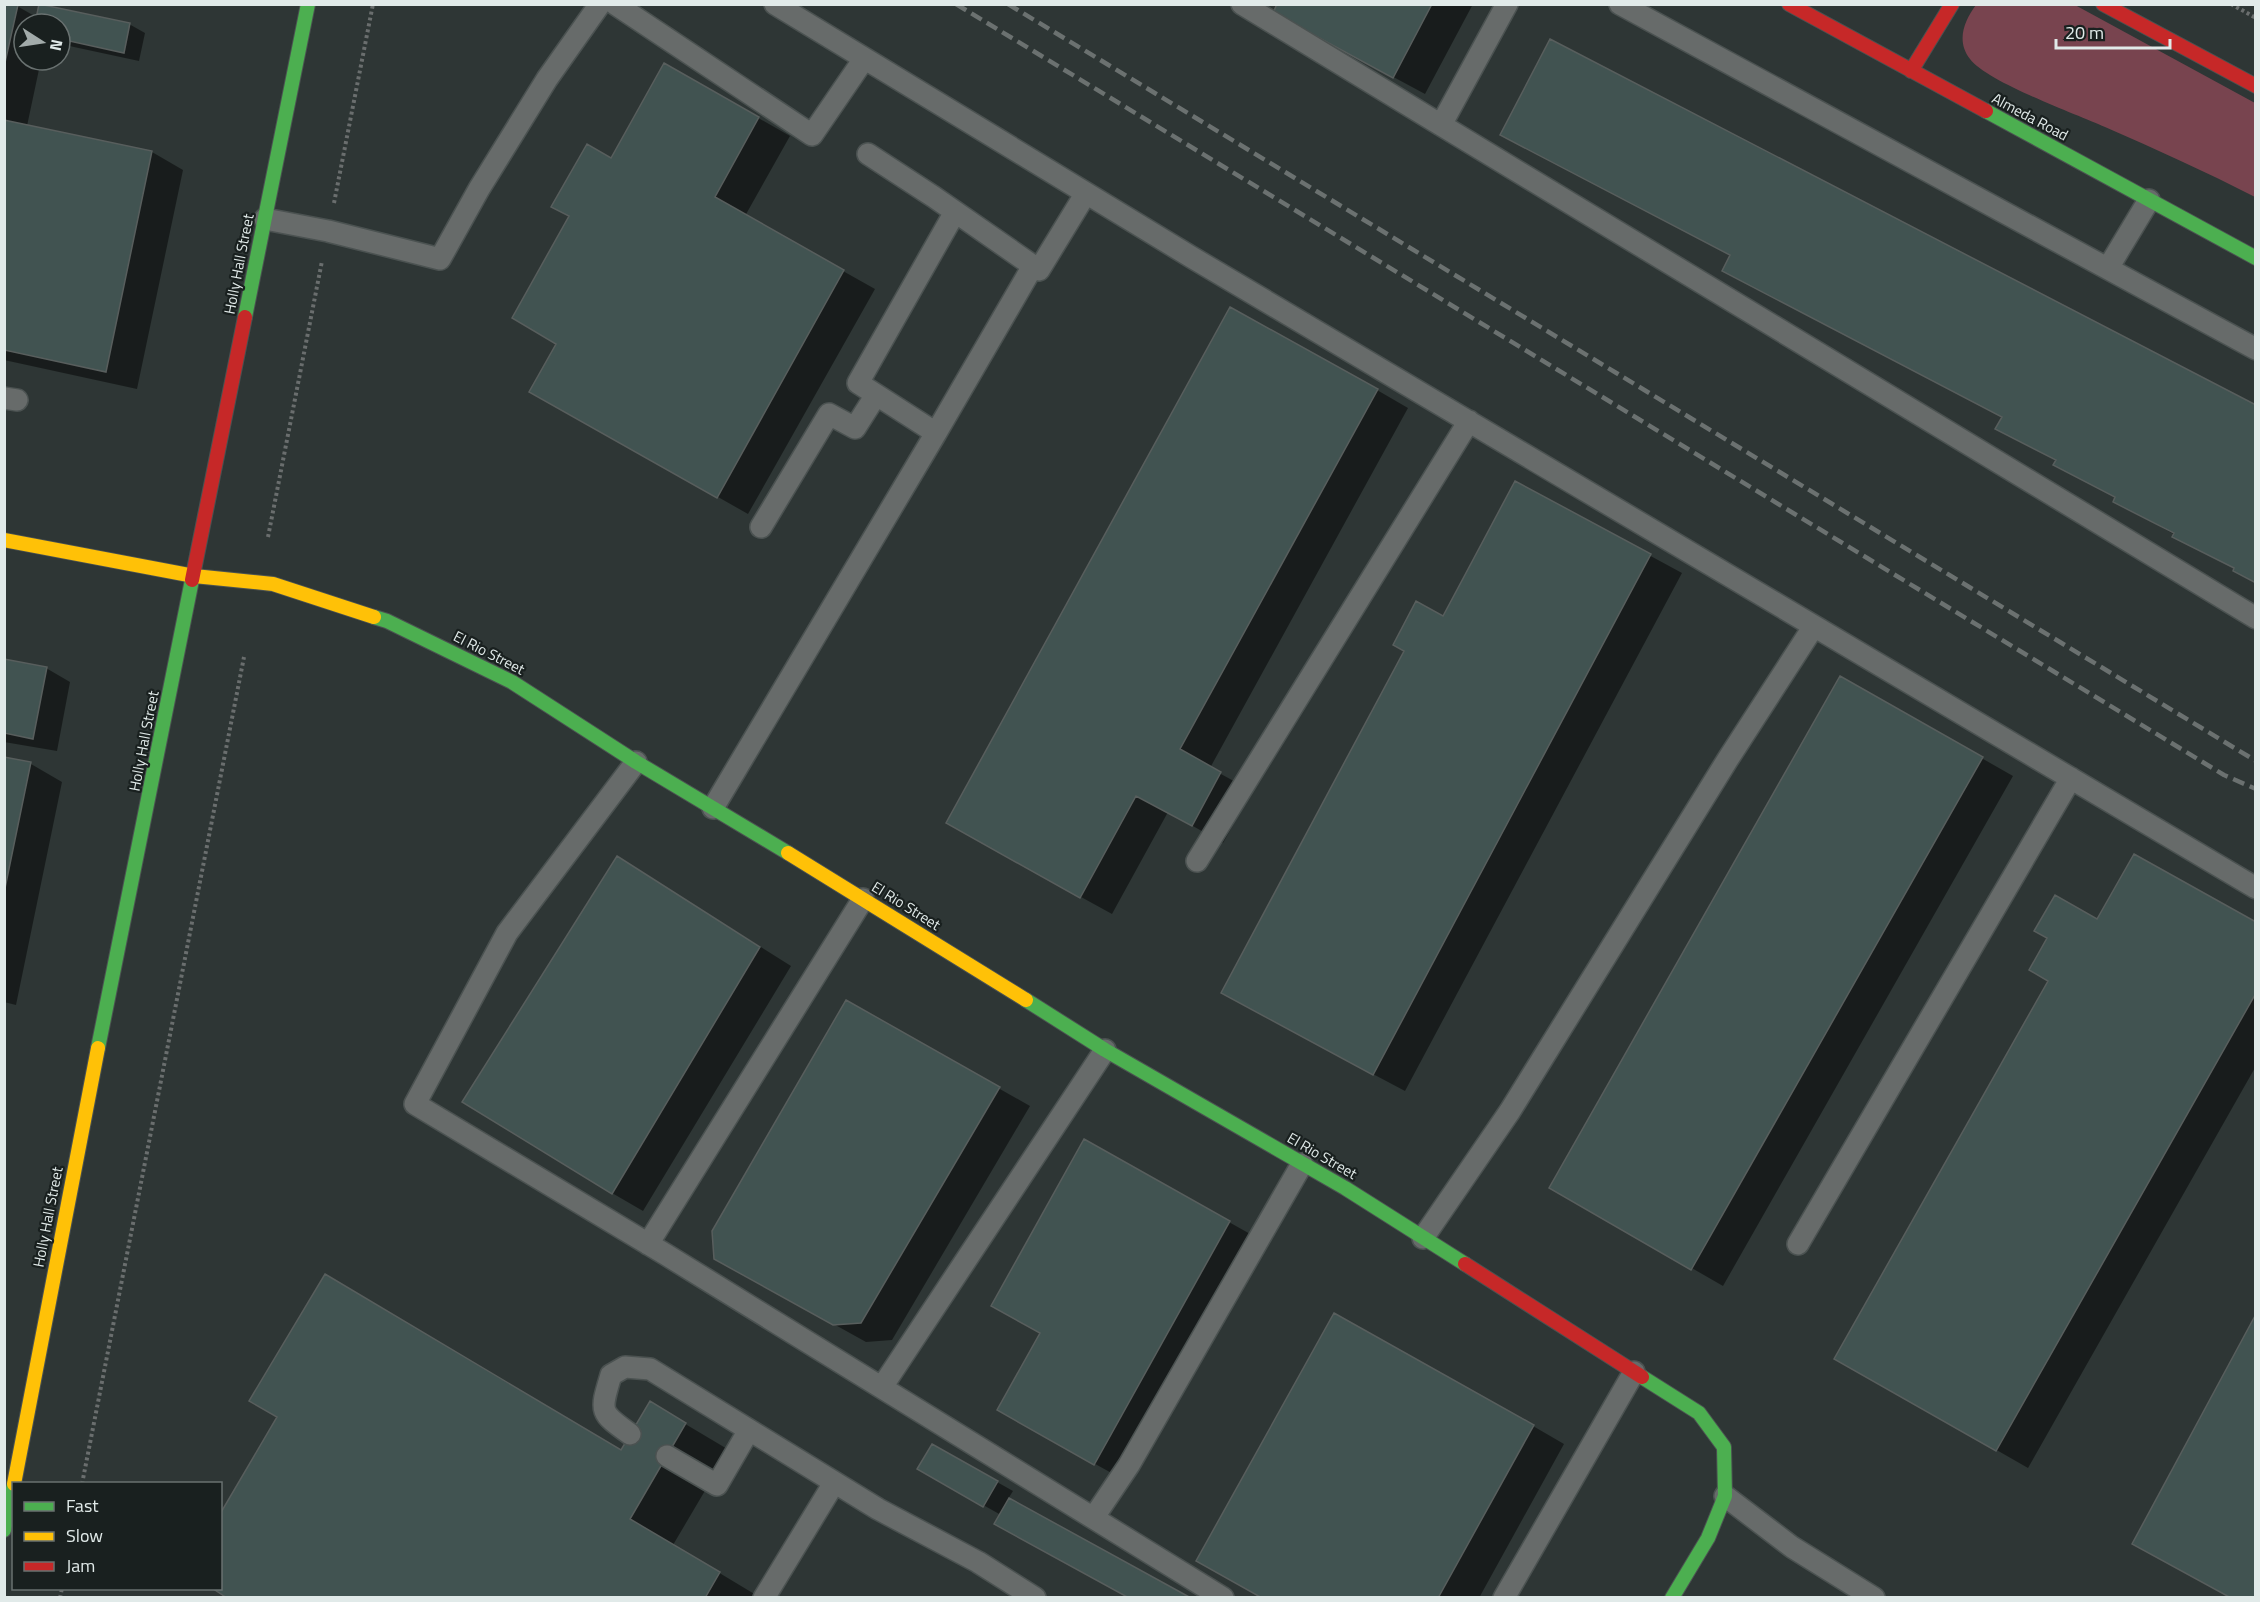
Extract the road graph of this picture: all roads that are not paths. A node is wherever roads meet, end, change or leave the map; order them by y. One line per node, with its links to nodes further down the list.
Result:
1 (308, 4): 19 (street, Holly Hall Street)
2 (600, 4): 19 (lane)
3 (615, 4): 11 (lane)
4 (774, 4): 11 (lane)
5 (1242, 4): 14 (lane)
6 (1507, 4): 14 (lane)
7 (1620, 4): 22 (lane)
8 (1790, 4): 12 (street, Almeda Road)
9 (1952, 4): 12 (street)
10 (2103, 4): 13 (street)
11 (864, 59): 16 (lane)
12 (1911, 71): 17 (street, Almeda Road)
13 (2256, 86)
14 (1441, 125): 30 (lane)
15 (868, 154): 18 (lane)
16 (1086, 193): 21 (lane); 25 (lane)
17 (2149, 200): 20 (street, Almeda Road); 22 (lane)
18 (955, 212): 21 (lane); 24 (lane)
19 (265, 219): 29 (street, Holly Hall Street)
20 (2256, 258)
21 (1033, 266): 26 (lane)
22 (2108, 268): 23 (lane)
23 (2256, 349)
24 (876, 395): 26 (lane); 27 (lane)
25 (1469, 421): 31 (lane); 35 (lane)
26 (936, 433): 34 (lane)
27 (761, 527)
28 (4, 540): 29 (street, El Rio Street)
29 (194, 576): 32 (street, El Rio Street); 48 (street, Holly Hall Street)
30 (2256, 618)
31 (1814, 626): 33 (lane); 40 (lane)
32 (636, 762): 34 (street, El Rio Street); 41 (lane)
33 (2071, 778): 36 (lane); 42 (lane)
34 (712, 808): 37 (street, El Rio Street)
35 (1197, 861)
36 (2256, 888)
37 (863, 899): 38 (street, El Rio Street); 41 (lane)
38 (1105, 1050): 39 (street, El Rio Street); 44 (lane)
39 (1302, 1164): 40 (street, El Rio Street); 52 (lane)
40 (1423, 1238): 43 (street, El Rio Street)
41 (648, 1244): 44 (lane)
42 (1798, 1244)
43 (1634, 1372): 51 (street, El Rio Street); 57 (lane)
44 (882, 1387): 52 (lane)
45 (749, 1430): 46 (lane); 47 (lane); 49 (lane)
46 (630, 1434)
47 (667, 1456)
48 (14, 1482)
49 (834, 1483): 54 (lane); 55 (lane)
50 (12, 1493): 53 (street, Holly Hall Street)
51 (1725, 1496): 58 (street); 59 (lane)
52 (1094, 1517): 56 (lane)
53 (4, 1530)
54 (764, 1598)
55 (1035, 1598)
56 (1223, 1598)
57 (1504, 1598)
58 (1672, 1598)
59 (1874, 1598)

